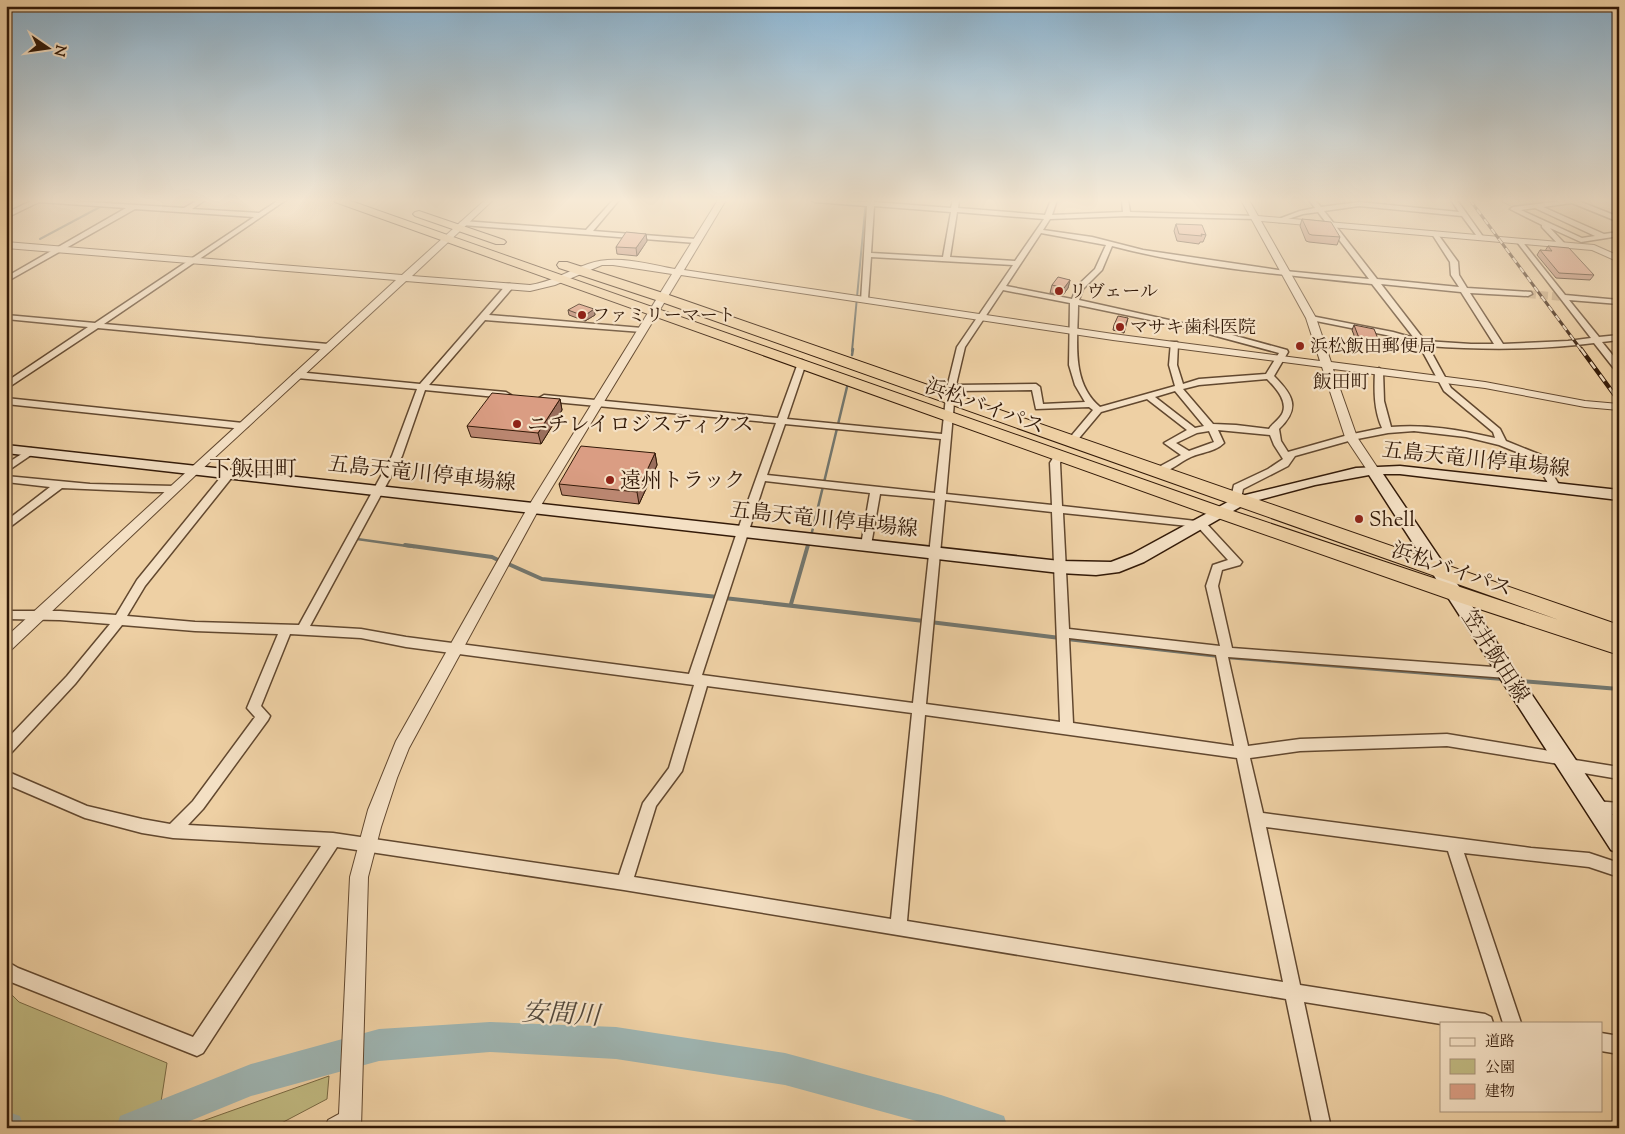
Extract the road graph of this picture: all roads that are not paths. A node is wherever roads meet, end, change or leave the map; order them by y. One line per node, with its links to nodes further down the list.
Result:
1 (54, 253): 27 (street)
2 (108, 253): 20 (street)
3 (203, 253): 20 (street)
4 (430, 253): 25 (street)
5 (508, 253): 26 (highway, 浜松バイパス)
6 (527, 253): 22 (highway, 浜松バイパス)
7 (688, 253): 23 (street)
8 (947, 253): 18 (street)
9 (1025, 253): 21 (street)
10 (1106, 253): 35 (street)
11 (1149, 253): 24 (street)
12 (1274, 253): 24 (street)
13 (1353, 253): 28 (street)
14 (1448, 253): 31 (street)
15 (1529, 253): 33 (street)
16 (1605, 253): 19 (street)
17 (867, 255): 18 (street); 34 (street)
18 (946, 259): 21 (street)
19 (1619, 259)
20 (193, 260): 25 (street); 42 (street)
21 (1018, 263): 30 (street)
22 (578, 270): 23 (street); 26 (street); 37 (highway, 浜松バイパス)
23 (677, 271): 34 (street); 37 (street)
24 (1285, 273): 28 (street); 41 (street)
25 (404, 277): 29 (street); 50 (street)
26 (564, 279): 29 (street); 37 (highway, 浜松バイパス)
27 (6, 280)
28 (1374, 281): 31 (street); 47 (street)
29 (510, 286): 39 (street)
30 (1002, 287): 35 (street); 40 (street)
31 (1464, 290): 32 (street); 49 (street)
32 (1528, 294)
33 (1564, 298): 36 (street); 46 (street)
34 (864, 299): 40 (street)
35 (1074, 303): 44 (street); 51 (street)
36 (1618, 303)
37 (657, 304): 43 (street); 52 (highway, 浜松バイパス); 62 (highway, 浜松バイパス)
38 (6, 317): 42 (street)
39 (484, 317): 43 (street); 60 (street)
40 (981, 317): 44 (street); 62 (street)
41 (1311, 318): 47 (street); 53 (street)
42 (95, 326): 50 (street); 59 (street)
43 (642, 330): 67 (street)
44 (1073, 331): 48 (street); 68 (street)
45 (1619, 338): 46 (street)
46 (1596, 341): 49 (street); 54 (street)
47 (1422, 343): 49 (street); 58 (street)
48 (1174, 344): 51 (street); 61 (street)
49 (1500, 346)
50 (328, 347): 56 (street)
51 (1280, 358): 53 (street); 57 (street)
52 (802, 363): 70 (highway, 浜松バイパス); 71 (street)
53 (1328, 364): 55 (street); 78 (street)
54 (1619, 369)
55 (1379, 371): 58 (street); 74 (street)
56 (297, 375): 60 (street); 72 (street)
57 (1269, 376): 61 (street); 76 (street)
58 (1440, 378): 69 (street); 80 (street)
59 (6, 386)
60 (422, 387): 63 (street); 96 (street)
61 (1179, 388): 64 (street); 73 (street)
62 (951, 393): 68 (street); 70 (street); 79 (highway, 浜松バイパス)
63 (519, 396)
64 (1148, 396): 68 (street); 75 (street)
65 (538, 398): 67 (street)
66 (6, 402): 72 (street)
67 (597, 403): 71 (street); 101 (street)
68 (1095, 407): 79 (street)
69 (1619, 407)
70 (948, 416): 77 (street); 83 (highway, 浜松バイパス)
71 (781, 421): 77 (street); 91 (street)
72 (243, 426): 87 (street)
73 (1211, 427): 75 (street); 76 (street); 84 (street)
74 (1388, 430): 78 (street); 80 (street)
75 (1194, 431): 84 (street)
76 (1274, 433): 85 (street)
77 (946, 437): 99 (street)
78 (1351, 437): 85 (street); 88 (street)
79 (1072, 441): 89 (highway, 浜松バイパス)
80 (1502, 443): 94 (street)
81 (6, 449): 82 (main road, 五島天竜川停車場線)
82 (32, 451): 86 (street); 87 (main road, 五島天竜川停車場線)
83 (1059, 455): 102 (street); 103 (highway, 浜松バイパス)
84 (1188, 455): 89 (street)
85 (1288, 459): 100 (street)
86 (6, 469)
87 (195, 469): 90 (main road, 五島天竜川停車場線); 95 (street)
88 (1373, 470): 94 (main road, 五島天竜川停車場線); 100 (main road, 五島天竜川停車場線); 110 (main road, 笠井飯田線)
89 (1159, 471): 100 (highway, 浜松バイパス)
90 (229, 474): 96 (main road, 五島天竜川停車場線); 114 (street)
91 (762, 478): 97 (street); 106 (street)
92 (6, 479): 93 (street)
93 (58, 486): 95 (street); 105 (street)
94 (1556, 488): 98 (main road, 五島天竜川停車場線)
95 (174, 489): 112 (street)
96 (380, 490): 101 (main road, 五島天竜川停車場線); 116 (street)
97 (876, 490): 99 (street); 107 (street)
98 (1619, 495)
99 (940, 496): 102 (street); 108 (street)
100 (1239, 499): 103 (main road, 五島天竜川停車場線); 110 (highway, 浜松バイパス)
101 (534, 507): 106 (main road, 五島天竜川停車場線); 120 (street)
102 (1057, 509): 104 (street); 109 (street)
103 (1221, 513): 104 (main road, 五島天竜川停車場線); 111 (highway, 浜松バイパス)
104 (1201, 524): 109 (main road, 五島天竜川停車場線); 122 (street)
105 (6, 527)
106 (742, 532): 107 (main road, 五島天竜川停車場線); 124 (street)
107 (866, 545): 108 (main road, 五島天竜川停車場線)
108 (935, 552): 109 (main road, 五島天竜川停車場線); 125 (street)
109 (1060, 567): 117 (street)
110 (1438, 569): 111 (main road, 笠井飯田線); 118 (highway, 浜松バイパス)
111 (1456, 594): 121 (highway, 浜松バイパス); 123 (main road, 笠井飯田線)
112 (42, 613): 113 (street); 114 (street); 119 (street)
113 (6, 615)
114 (120, 619): 115 (street); 127 (street)
115 (286, 629): 116 (street); 135 (street)
116 (302, 630): 120 (street)
117 (1062, 633): 122 (street); 126 (street)
118 (1619, 634)
119 (6, 646)
120 (457, 647): 124 (street); 138 (street)
121 (1619, 647)
122 (1224, 652): 123 (street); 128 (street)
123 (1510, 678): 129 (main road, 笠井飯田線)
124 (698, 680): 125 (street); 141 (street)
125 (920, 708): 126 (street); 142 (street)
126 (1067, 728): 128 (street)
127 (6, 748)
128 (1242, 753): 129 (street); 134 (street)
129 (1564, 761): 130 (street); 132 (main road, 笠井飯田線)
130 (1619, 773)
131 (6, 777): 135 (street)
132 (1595, 807): 133 (street); 137 (main road, 笠井飯田線)
133 (1619, 809)
134 (1256, 819): 139 (street); 144 (street)
135 (173, 831): 136 (street)
136 (333, 840): 138 (street); 143 (street)
137 (1619, 843)
138 (366, 844): 141 (street); 145 (street)
139 (1454, 844): 140 (street); 147 (street)
140 (1619, 870)
141 (624, 883): 142 (street)
142 (898, 928): 144 (street)
143 (6, 969)
144 (1294, 993): 146 (street); 151 (street)
145 (354, 995): 150 (street)
146 (1479, 1022)
147 (1512, 1022)
148 (1602, 1042): 149 (street)
149 (1619, 1045)
150 (346, 1125)
151 (1322, 1128)

